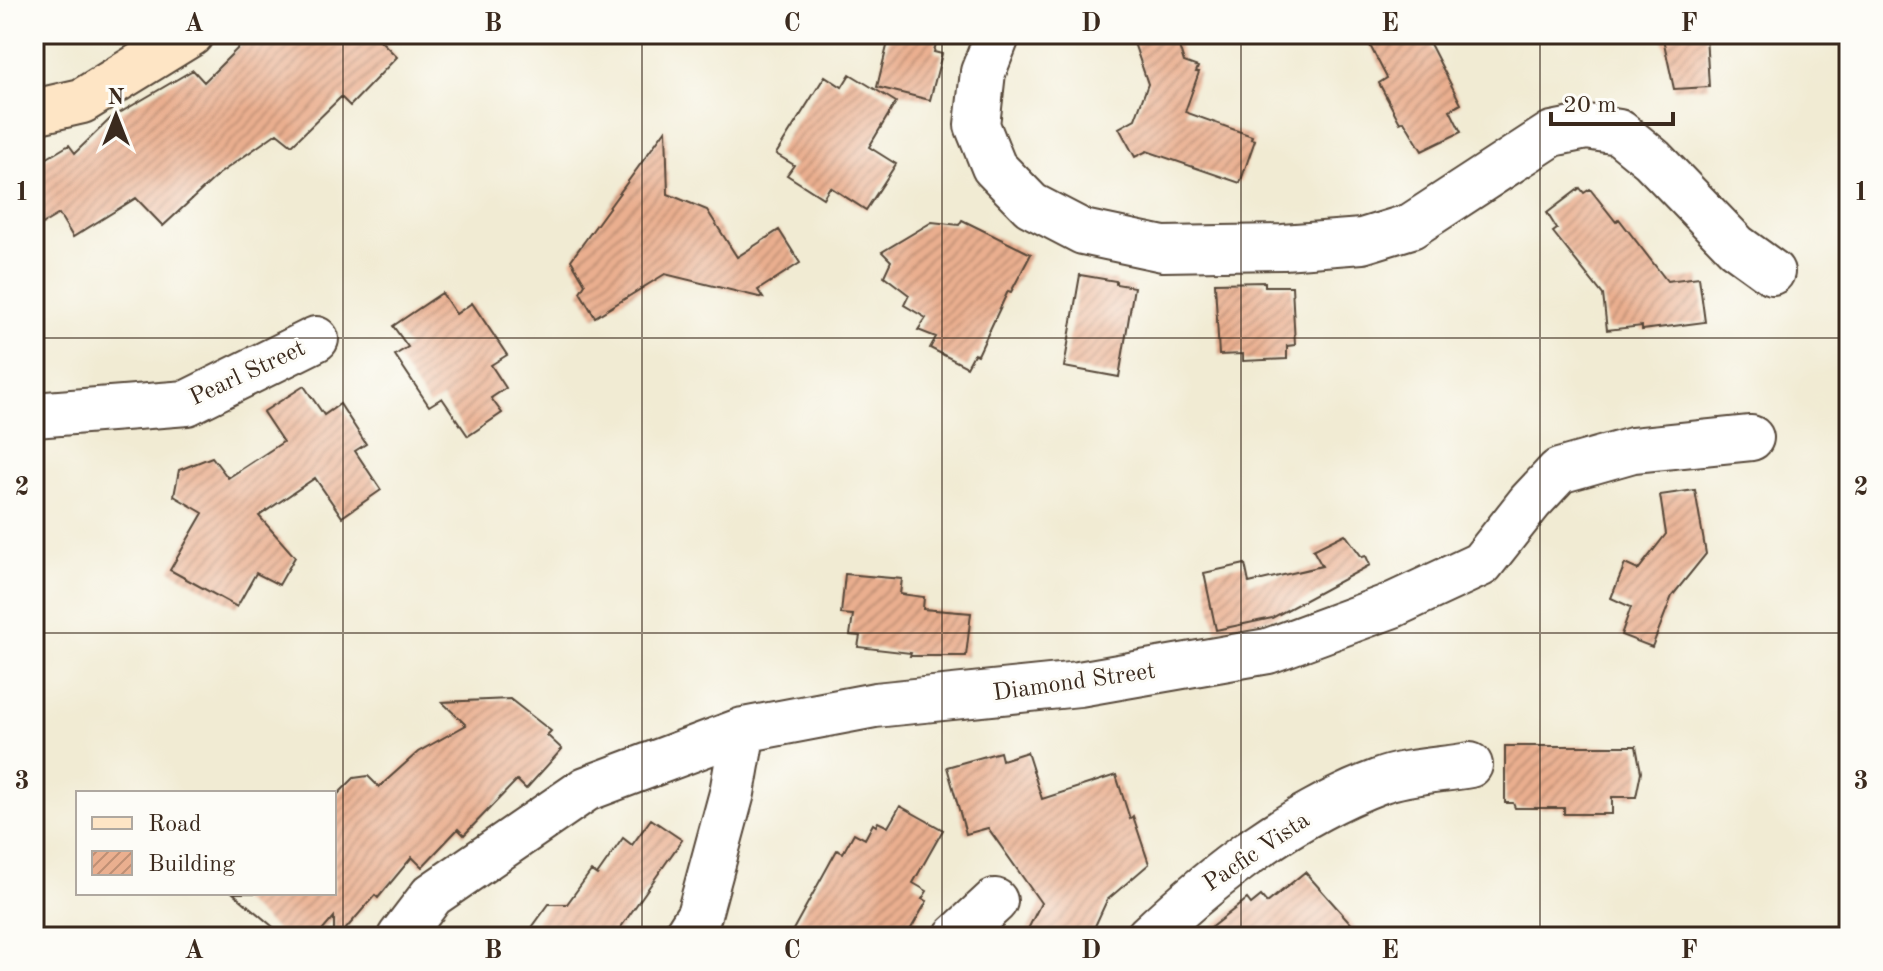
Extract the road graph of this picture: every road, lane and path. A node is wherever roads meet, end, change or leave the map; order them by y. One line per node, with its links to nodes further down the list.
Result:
1 (191, 34): 3 (street)
2 (998, 34): 4 (street)
3 (34, 112)
4 (1772, 272)
5 (316, 339): 6 (street, Pearl Street)
6 (34, 415)
7 (1751, 438): 8 (street, Diamond Street)
8 (743, 730): 11 (street, Diamond Street); 12 (street)
9 (1470, 765): 14 (street, Pacfic Vista)
10 (995, 901): 13 (street)
11 (400, 937)
12 (685, 937)
13 (956, 937)
14 (1148, 937)

